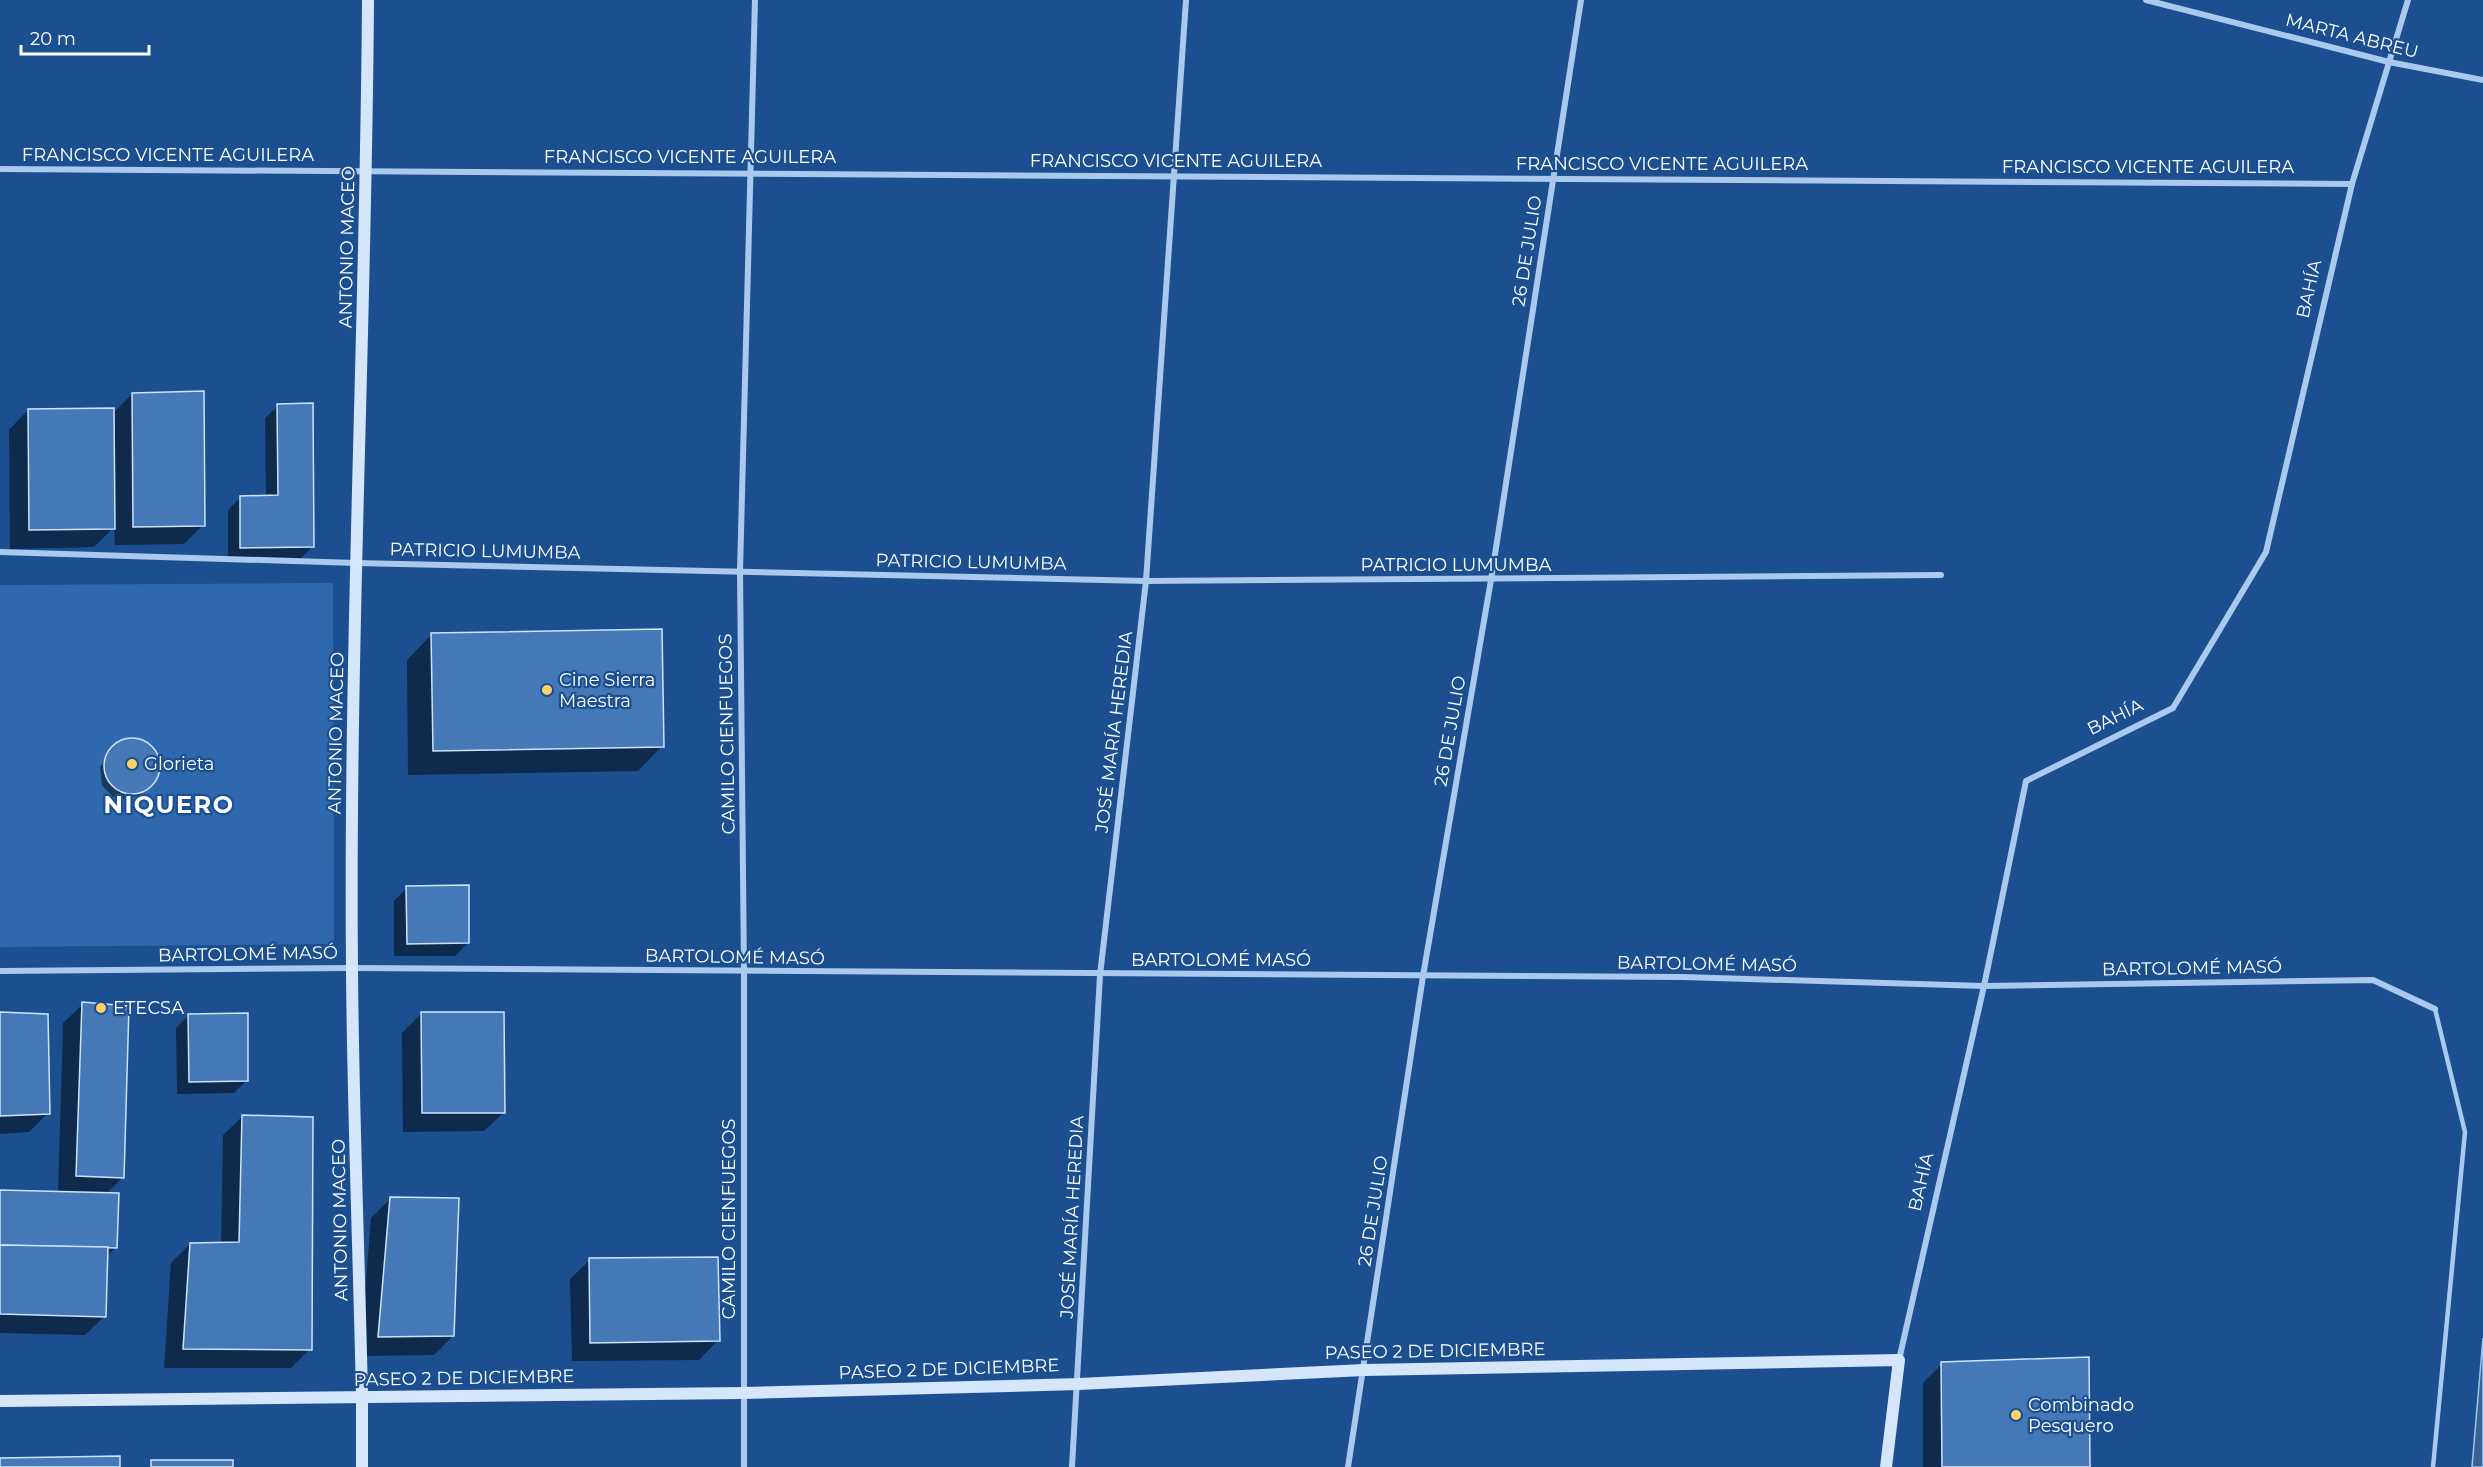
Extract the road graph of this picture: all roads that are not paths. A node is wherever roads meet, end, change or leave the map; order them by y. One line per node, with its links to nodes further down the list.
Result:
1 (368, 0): 10 (street, ANTONIO MACEO)
2 (755, 0): 11 (street, CAMILO CIENFUEGOS)
3 (1186, 0): 12 (street, JOSÉ MARÍA HEREDIA)
4 (1581, 0): 13 (street, 26 DE JULIO)
5 (2146, 0): 7 (street, MARTA ABREU)
6 (2408, 0): 7 (street, BAHÍA)
7 (2389, 62): 8 (street, MARTA ABREU); 14 (street, BAHÍA)
8 (2483, 80)
9 (0, 169): 10 (street, FRANCISCO VICENTE AGUILERA)
10 (367, 170): 11 (street, FRANCISCO VICENTE AGUILERA); 16 (street, ANTONIO MACEO)
11 (749, 173): 12 (street, FRANCISCO VICENTE AGUILERA); 17 (street, CAMILO CIENFUEGOS)
12 (1174, 176): 13 (street, FRANCISCO VICENTE AGUILERA); 20 (street, JOSÉ MARÍA HEREDIA)
13 (1553, 178): 14 (street, FRANCISCO VICENTE AGUILERA); 19 (street, 26 DE JULIO)
14 (2352, 183): 26 (street, BAHÍA)
15 (0, 552): 16 (street, PATRICIO LUMUMBA)
16 (356, 563): 17 (street, PATRICIO LUMUMBA); 21 (street, ANTONIO MACEO)
17 (740, 571): 20 (street, PATRICIO LUMUMBA); 23 (street, CAMILO CIENFUEGOS)
18 (1941, 575): 19 (street, PATRICIO LUMUMBA)
19 (1491, 580): 20 (street, PATRICIO LUMUMBA); 25 (street, 26 DE JULIO)
20 (1146, 581): 24 (street, JOSÉ MARÍA HEREDIA)
21 (352, 968): 22 (street, BARTOLOMÉ MASÓ); 23 (street, BARTOLOMÉ MASÓ); 32 (street, ANTONIO MACEO)
22 (0, 971)
23 (744, 972): 24 (street, BARTOLOMÉ MASÓ); 31 (street, CAMILO CIENFUEGOS)
24 (1100, 975): 25 (street, BARTOLOMÉ MASÓ); 30 (street, JOSÉ MARÍA HEREDIA)
25 (1424, 976): 26 (street, BARTOLOMÉ MASÓ); 29 (street, 26 DE JULIO)
26 (1984, 986): 27 (street, BARTOLOMÉ MASÓ); 28 (street, BAHÍA)
27 (2434, 1009): 39 (lane)
28 (1899, 1360): 29 (street, PASEO 2 DE DICIEMBRE); 38 (street, BAHÍA)
29 (1364, 1370): 30 (street, PASEO 2 DE DICIEMBRE); 37 (street, 26 DE JULIO)
30 (1079, 1384): 31 (street, PASEO 2 DE DICIEMBRE); 36 (street, JOSÉ MARÍA HEREDIA)
31 (744, 1393): 32 (street, PASEO 2 DE DICIEMBRE); 35 (street, CAMILO CIENFUEGOS)
32 (362, 1397): 33 (street, PASEO 2 DE DICIEMBRE); 34 (street, ANTONIO MACEO)
33 (0, 1401)
34 (362, 1467)
35 (744, 1467)
36 (1072, 1467)
37 (1348, 1467)
38 (1886, 1467)
39 (2433, 1467)

